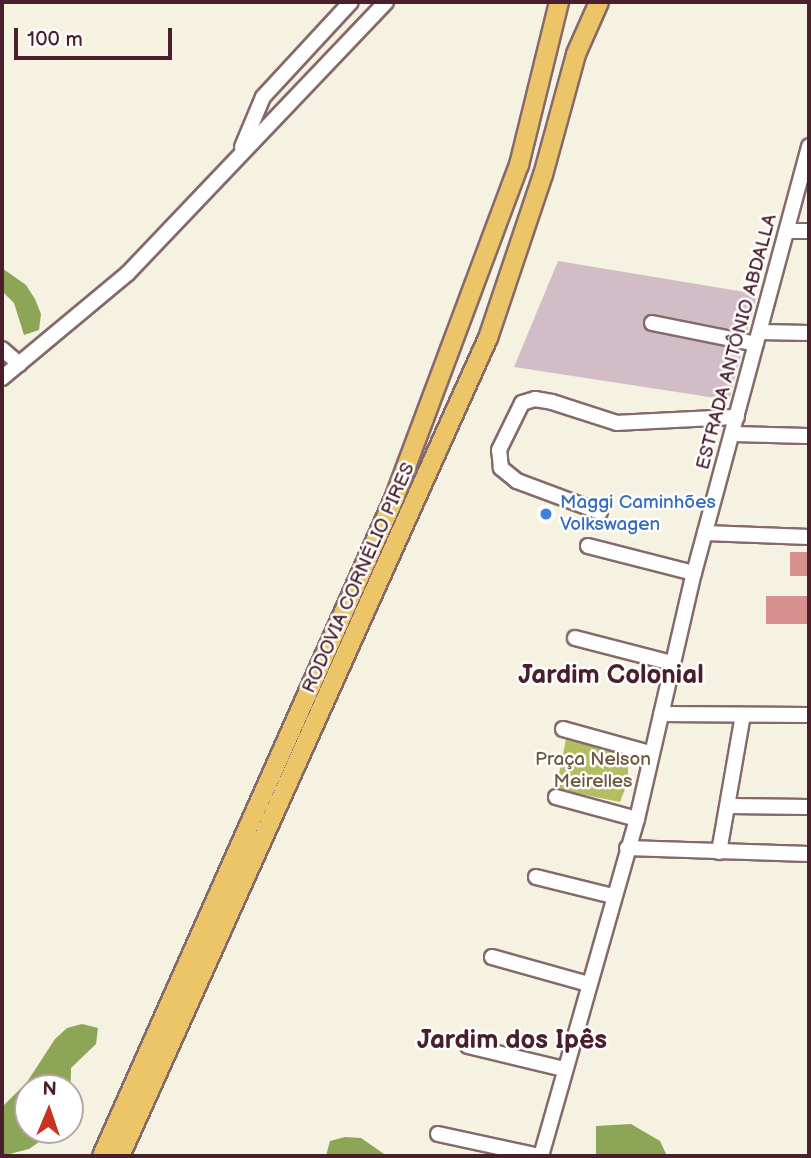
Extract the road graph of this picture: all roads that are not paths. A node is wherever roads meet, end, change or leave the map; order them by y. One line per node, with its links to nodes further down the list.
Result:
1 (351, 2): 5 (street)
2 (386, 2): 6 (street)
3 (559, 2): 48 (main road, RODOVIA CORNÉLIO PIRES)
4 (599, 2): 49 (main road, RODOVIA CORNÉLIO PIRES)
5 (302, 54): 6 (street); 7 (street)
6 (328, 60): 8 (street)
7 (263, 97): 8 (street); 10 (street)
8 (274, 121): 10 (street)
9 (809, 146): 11 (street, ESTRADA ANTÔNIO ABDALLA)
10 (240, 152): 17 (street)
11 (787, 231): 12 (street); 15 (street, ESTRADA ANTÔNIO ABDALLA)
12 (809, 231)
13 (652, 323): 15 (street)
14 (809, 333): 15 (street)
15 (758, 338): 19 (street, ESTRADA ANTÔNIO ABDALLA)
16 (2, 349): 17 (street)
17 (19, 364): 18 (street)
18 (2, 378)
19 (737, 416): 20 (street, ESTRADA ANTÔNIO ABDALLA); 22 (street)
20 (732, 434): 21 (street); 23 (street, ESTRADA ANTÔNIO ABDALLA)
21 (809, 436)
22 (600, 512)
23 (705, 534): 24 (street); 26 (street, ESTRADA ANTÔNIO ABDALLA)
24 (809, 537)
25 (588, 546): 26 (street)
26 (694, 573): 28 (street, ESTRADA ANTÔNIO ABDALLA)
27 (575, 638): 28 (street)
28 (672, 663): 29 (street, ESTRADA ANTÔNIO ABDALLA)
29 (660, 714): 30 (street); 33 (street, ESTRADA ANTÔNIO ABDALLA)
30 (743, 715): 31 (street); 35 (street)
31 (809, 715)
32 (563, 729): 33 (street)
33 (650, 752): 37 (street, ESTRADA ANTÔNIO ABDALLA)
34 (556, 797): 37 (street)
35 (730, 806): 36 (street); 39 (street)
36 (809, 807)
37 (636, 819): 38 (street, ESTRADA ANTÔNIO ABDALLA)
38 (627, 848): 39 (street); 42 (street, ESTRADA ANTÔNIO ABDALLA)
39 (719, 852): 40 (street)
40 (809, 854)
41 (537, 877): 42 (street)
42 (613, 896): 44 (street, ESTRADA ANTÔNIO ABDALLA)
43 (492, 957): 44 (street)
44 (589, 984): 46 (street, ESTRADA ANTÔNIO ABDALLA)
45 (468, 1046): 46 (street)
46 (564, 1069): 50 (street, ESTRADA ANTÔNIO ABDALLA)
47 (438, 1134): 50 (street)
48 (102, 1156)
49 (120, 1156)
50 (540, 1156)

